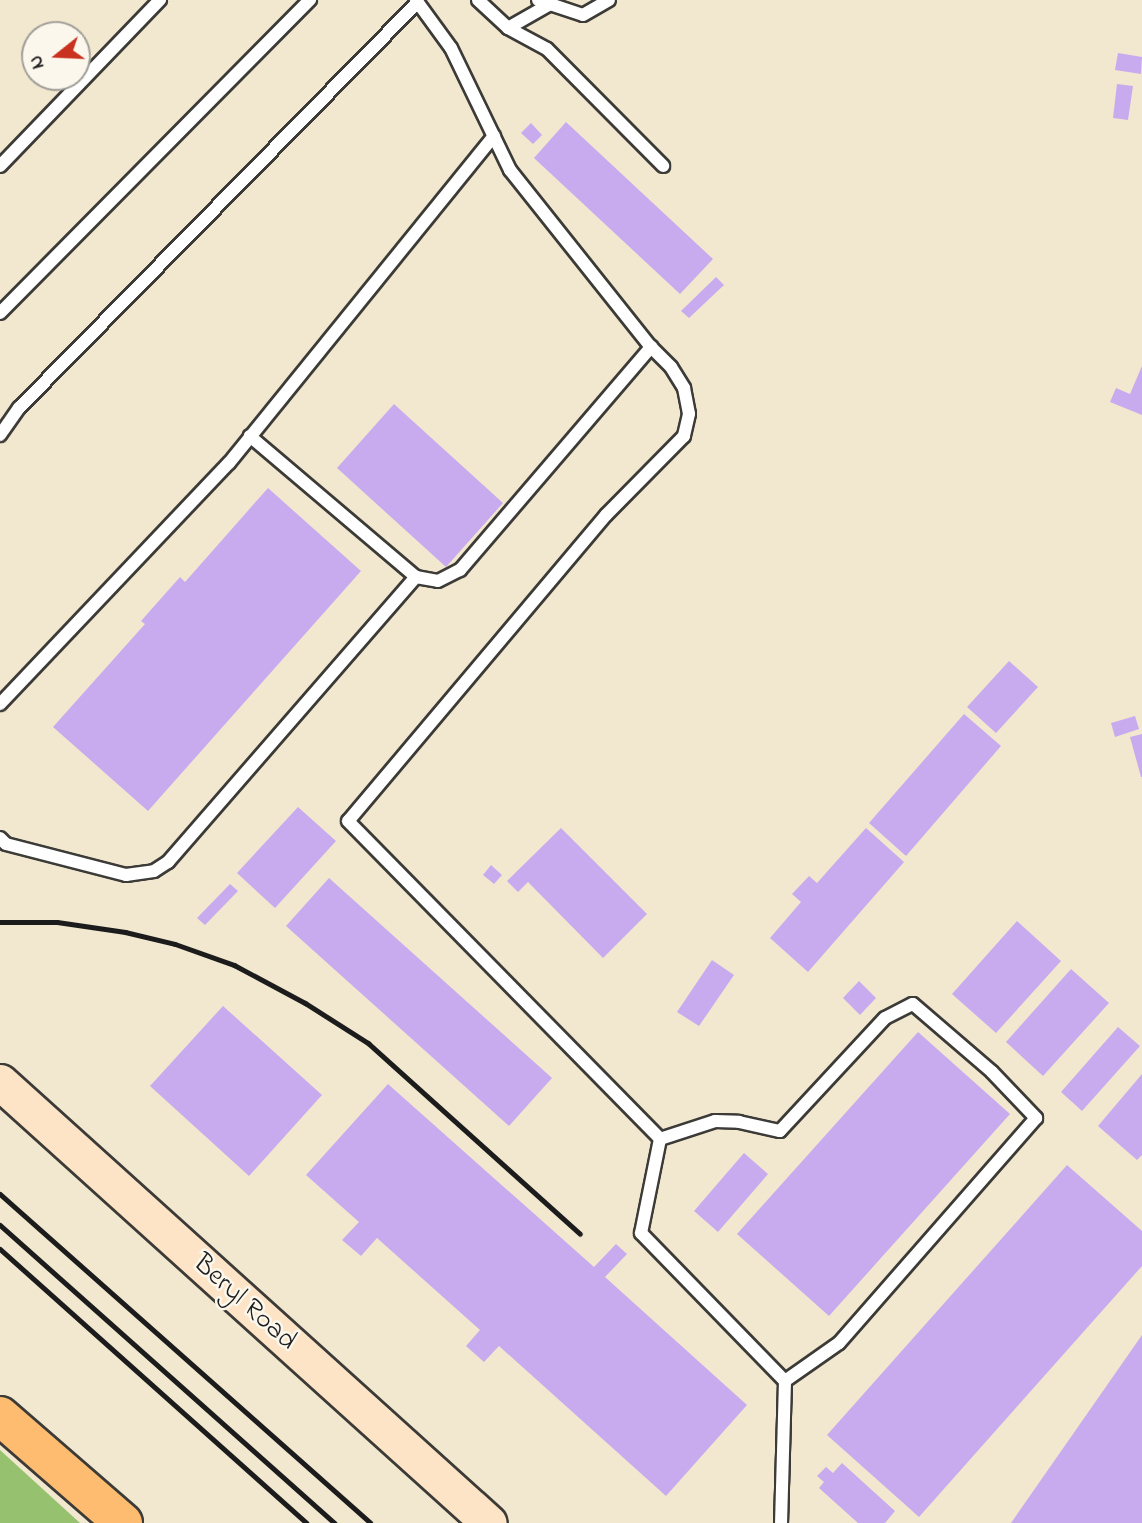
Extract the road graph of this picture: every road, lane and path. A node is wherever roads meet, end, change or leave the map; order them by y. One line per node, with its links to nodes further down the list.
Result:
1 (160, 0): 9 (lane)
2 (310, 0): 11 (lane)
3 (478, 0): 7 (lane)
4 (610, 0): 6 (lane)
5 (417, 1): 8 (lane); 13 (lane)
6 (544, 2): 7 (lane)
7 (508, 29): 10 (lane)
8 (494, 136): 12 (lane); 14 (lane)
9 (0, 166)
10 (663, 166)
11 (0, 313)
12 (651, 347): 15 (lane); 19 (lane)
13 (0, 435)
14 (250, 436): 15 (lane); 16 (lane)
15 (416, 577): 17 (lane)
16 (0, 704)
17 (0, 838)
18 (0, 1082): 23 (street, Beryl Road)
19 (660, 1139): 20 (lane); 20 (lane)
20 (785, 1381): 24 (lane)
21 (0, 1416): 22 (main road)
22 (123, 1523)
23 (489, 1523)
24 (781, 1523)

